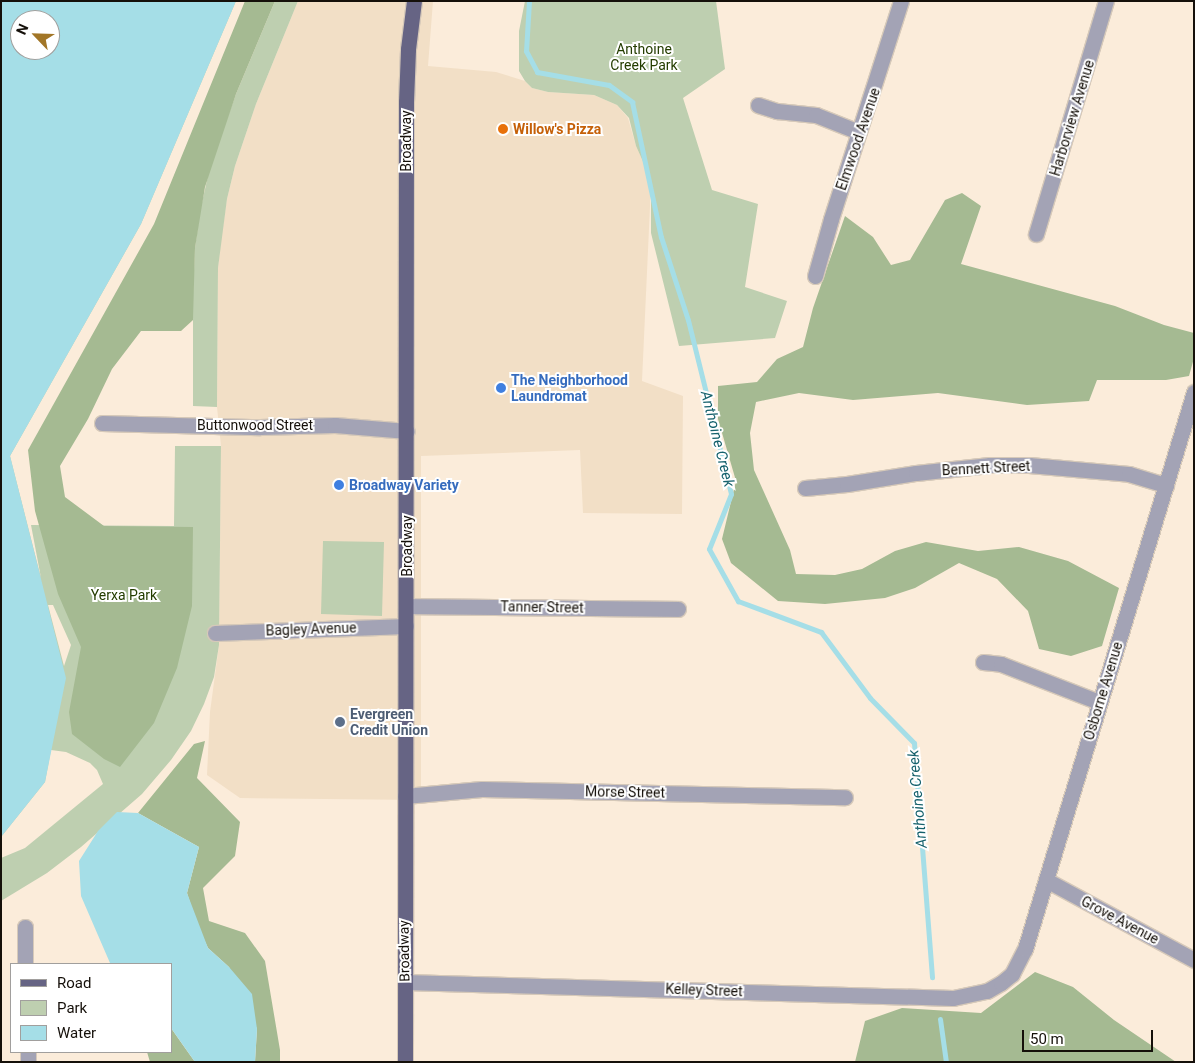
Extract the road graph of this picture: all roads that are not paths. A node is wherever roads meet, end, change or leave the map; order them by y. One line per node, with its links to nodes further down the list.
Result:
1 (414, 1): 10 (main road, Broadway)
2 (902, 1): 5 (street, Elmwood Avenue)
3 (1106, 1): 6 (street, Harborview Avenue)
4 (758, 105): 5 (street)
5 (859, 132): 7 (street, Elmwood Avenue)
6 (1036, 234)
7 (815, 276)
8 (1194, 392): 11 (street, Osborne Avenue)
9 (102, 423): 10 (street, Buttonwood Street)
10 (407, 431): 13 (main road, Broadway)
11 (1166, 485): 12 (street, Bennett Street); 18 (street, Osborne Avenue)
12 (805, 488)
13 (406, 606): 14 (street, Tanner Street); 15 (main road, Broadway)
14 (678, 609)
15 (406, 626): 16 (street, Bagley Avenue); 19 (main road, Broadway)
16 (215, 633)
17 (983, 662): 18 (street)
18 (1099, 702): 21 (street, Osborne Avenue)
19 (405, 796): 20 (street, Morse Street); 25 (main road, Broadway)
20 (845, 797)
21 (1046, 880): 23 (street, Grove Avenue); 26 (street, Osborne Avenue)
22 (25, 927): 24 (street)
23 (1194, 960)
24 (25, 963)
25 (405, 982): 26 (street, Kelley Street); 27 (main road, Broadway)
26 (1001, 984)
27 (405, 1062)

